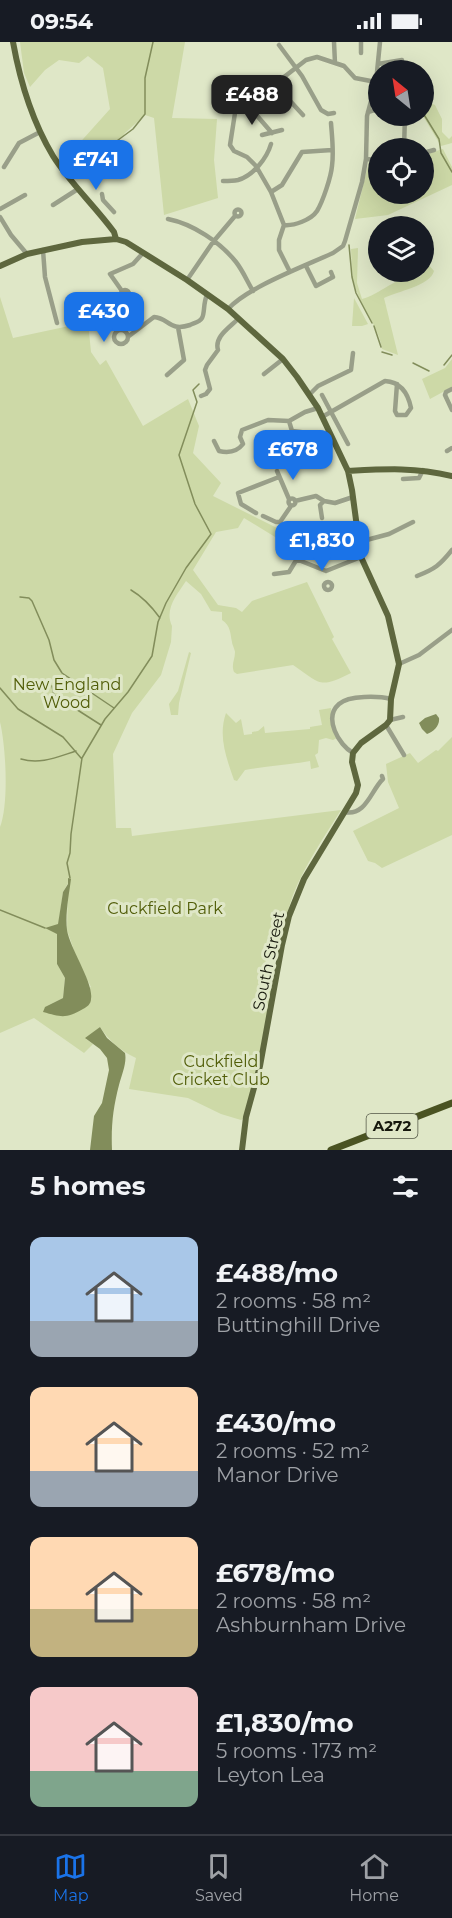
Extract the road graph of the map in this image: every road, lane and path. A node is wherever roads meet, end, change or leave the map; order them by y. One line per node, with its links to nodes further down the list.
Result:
1 (13, 42): 20 (main road)
2 (334, 42): 8 (street)
3 (361, 42): 6 (street)
4 (380, 42): 7 (street)
5 (279, 45): 9 (street)
6 (361, 53)
7 (382, 60)
8 (335, 63): 9 (street); 13 (street)
9 (296, 68): 11 (street); 14 (street)
10 (308, 75): 11 (street)
11 (302, 76): 16 (street)
12 (270, 79): 14 (street)
13 (368, 80)
14 (275, 84): 17 (street)
15 (368, 112): 25 (street)
16 (334, 113)
17 (303, 115)
18 (331, 123): 24 (street)
19 (282, 130): 21 (street)
20 (40, 132): 27 (street); 29 (main road)
21 (272, 132): 22 (street); 26 (street)
22 (262, 135)
23 (271, 144): 26 (street)
24 (332, 150): 30 (street); 39 (street)
25 (366, 159): 46 (street)
26 (256, 166): 28 (street); 30 (street)
27 (4, 167)
28 (223, 181)
29 (78, 189): 32 (street); 33 (main road)
30 (270, 192): 39 (street)
31 (25, 195): 34 (street)
32 (53, 205)
33 (94, 207): 35 (street); 40 (main road)
34 (0, 209)
35 (114, 212)
36 (236, 216): 41 (street)
37 (0, 217): 44 (street)
38 (168, 219): 41 (street)
39 (284, 225): 48 (street)
40 (116, 239): 42 (main road); 43 (main road)
41 (213, 242): 49 (street); 51 (street)
42 (43, 250): 44 (main road); 55 (street)
43 (143, 253): 49 (main road); 50 (street)
44 (27, 254): 45 (main road)
45 (0, 266)
46 (306, 266): 47 (street); 48 (street)
47 (331, 272)
48 (290, 273): 51 (street)
49 (187, 280): 52 (main road)
50 (122, 291)
51 (253, 291): 53 (street)
52 (207, 295): 53 (main road); 56 (street)
53 (228, 309): 54 (main road)
54 (238, 319): 59 (main road); 66 (street)
55 (57, 323)
56 (178, 327): 57 (street); 61 (street)
57 (129, 336)
58 (352, 353): 64 (street)
59 (283, 359): 60 (street); 64 (main road)
60 (264, 374)
61 (167, 375)
62 (397, 384): 62 (street); 69 (street)
63 (452, 388): 68 (street)
64 (309, 395): 67 (main road)
65 (322, 395): 69 (street)
66 (201, 396)
67 (318, 408): 70 (main road); 71 (street)
68 (452, 410)
69 (332, 411): 70 (street); 74 (street)
70 (322, 417): 77 (main road)
71 (289, 421): 72 (street); 73 (street)
72 (314, 438)
73 (214, 441)
74 (348, 444)
75 (423, 470): 77 (main road); 78 (main road); 80 (street)
76 (277, 471): 79 (street)
77 (348, 471): 81 (main road)
78 (452, 476)
79 (279, 477): 83 (street); 84 (street)
80 (403, 478)
81 (353, 497): 82 (street); 89 (main road)
82 (324, 501): 83 (street); 86 (street)
83 (292, 502): 85 (street)
84 (256, 513)
85 (263, 516)
86 (322, 518)
87 (413, 522): 89 (street)
88 (318, 537): 92 (street)
89 (359, 542): 91 (main road)
90 (452, 550): 95 (street)
91 (361, 557): 93 (street); 98 (main road)
92 (297, 559): 93 (street); 94 (street)
93 (326, 572): 96 (street)
94 (274, 574)
95 (417, 576)
96 (327, 582)
97 (452, 630): 98 (street)
98 (399, 664): 99 (main road)
99 (391, 699): 101 (main road); 102 (street)
100 (403, 717): 101 (street)
101 (388, 723): 102 (main road); 103 (street)
102 (353, 753): 105 (main road, South Street)
103 (404, 755)
104 (382, 776): 105 (street)
105 (344, 812): 107 (main road, South Street)
106 (452, 1103): 108 (highway, A272)
107 (244, 1148)
108 (331, 1150)

